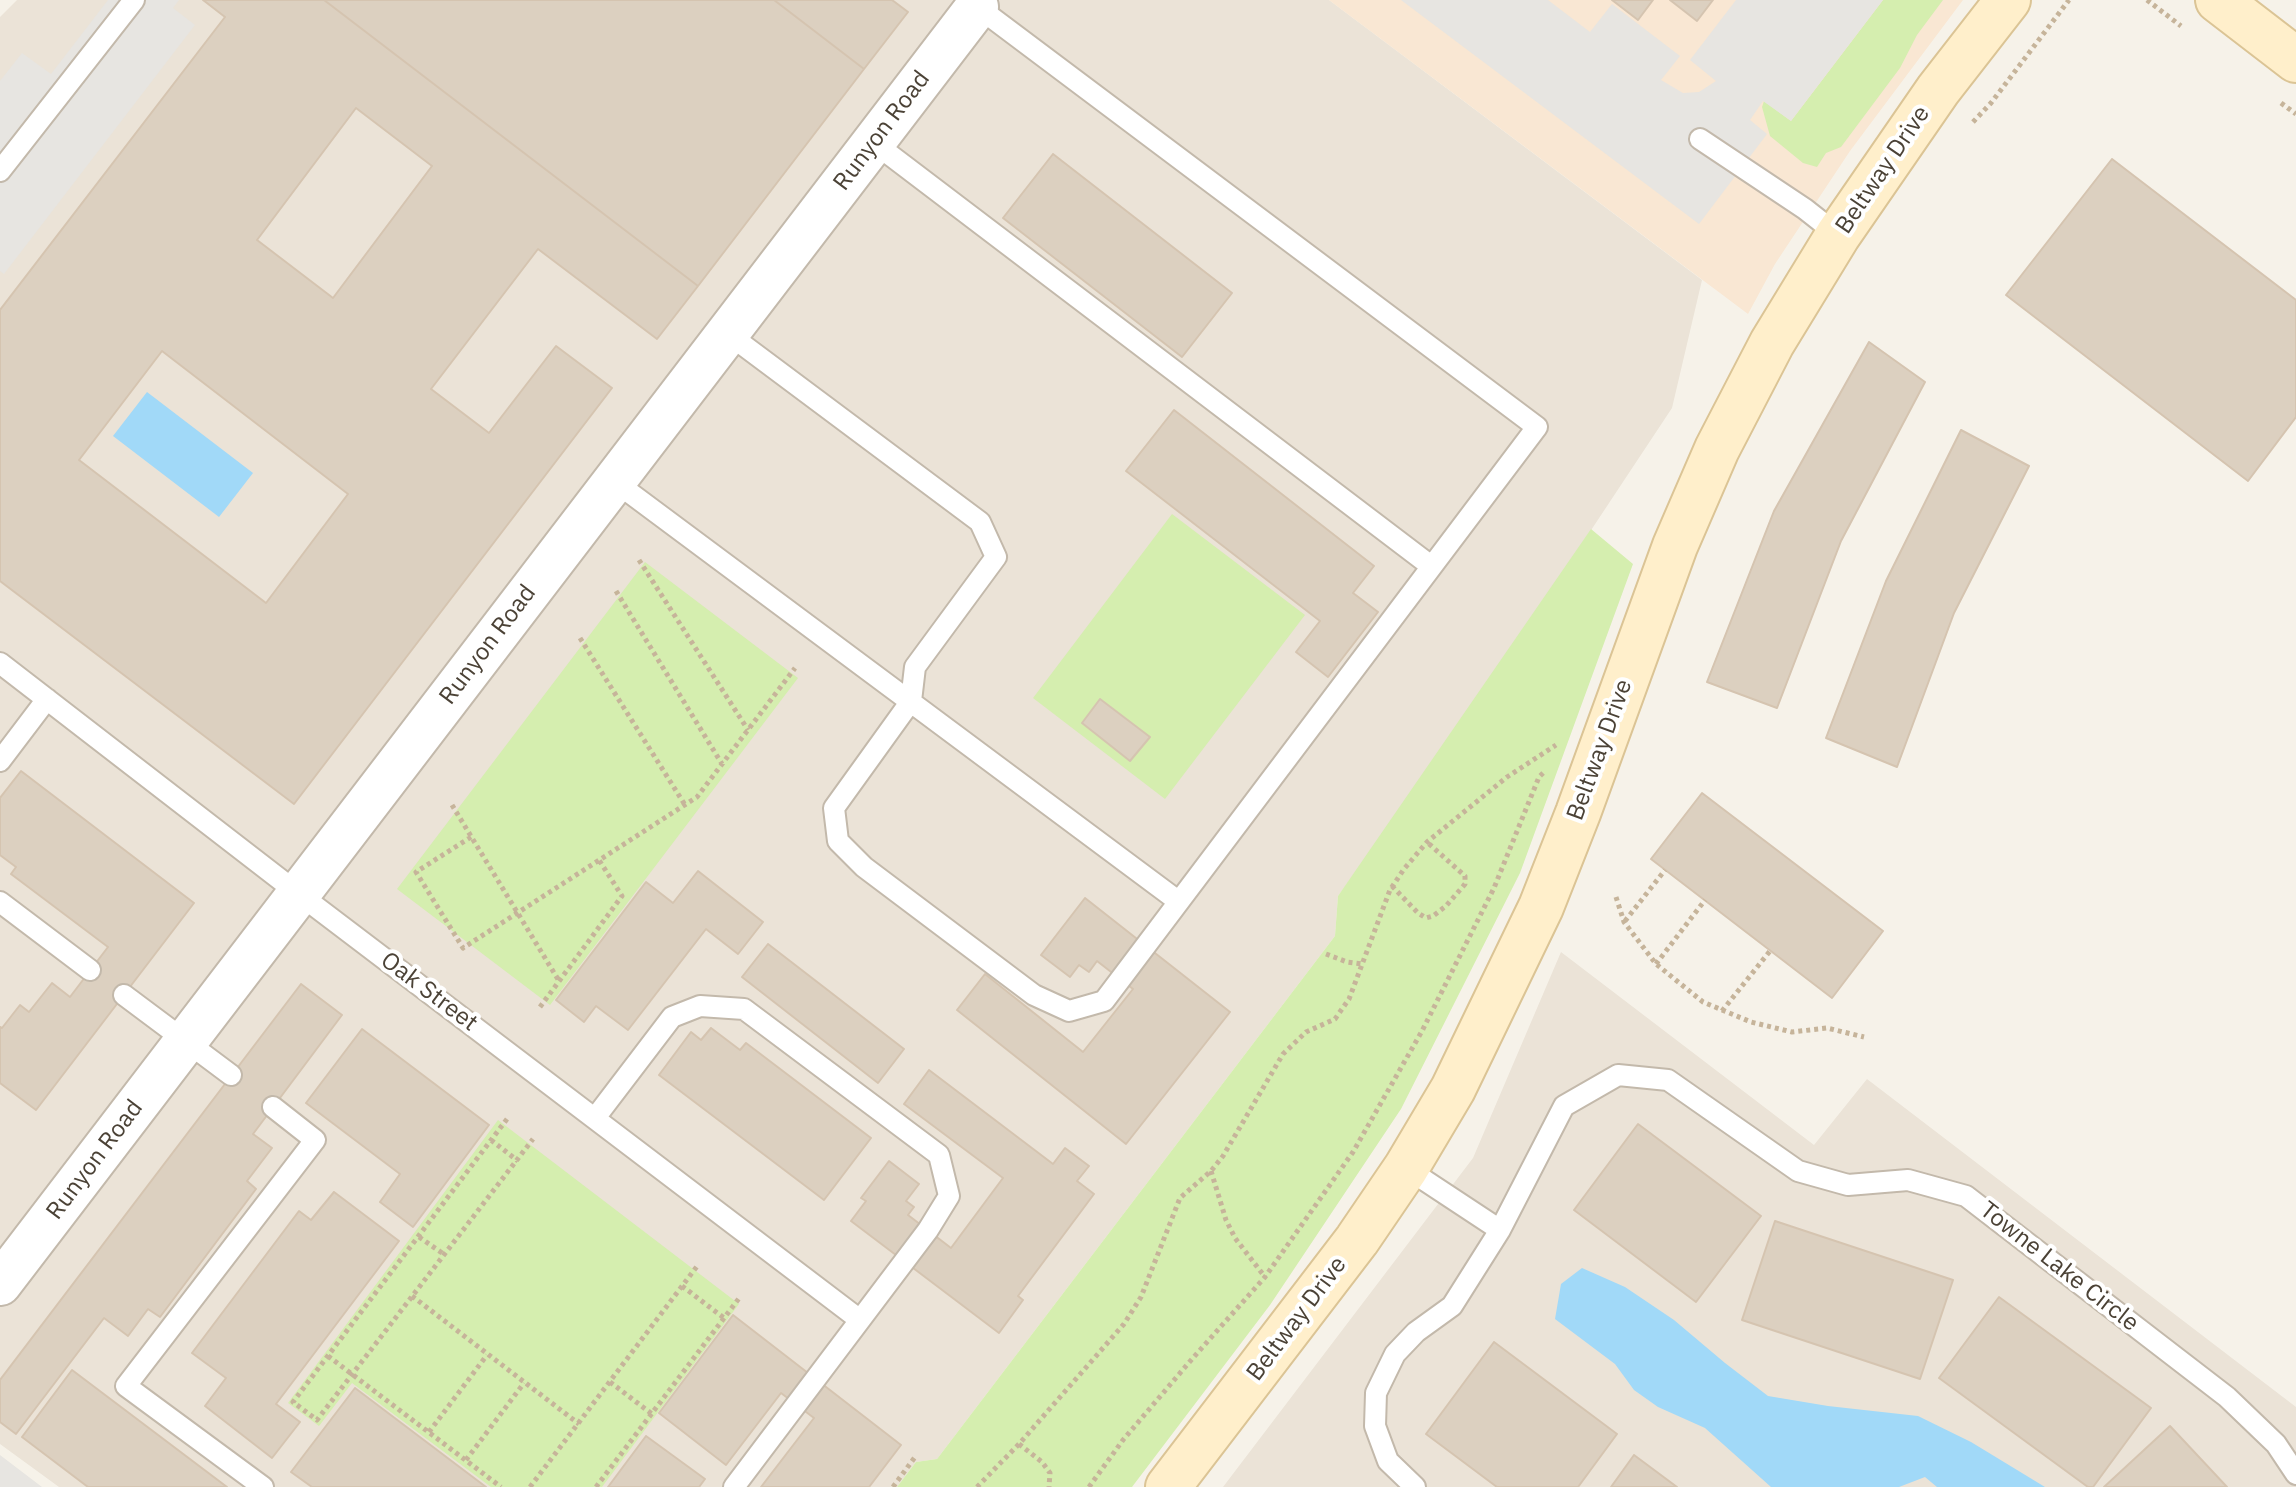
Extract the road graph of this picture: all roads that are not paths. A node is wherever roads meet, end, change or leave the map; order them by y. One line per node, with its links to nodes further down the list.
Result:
1 (134, 0): 8 (lane)
2 (2008, 0): 9 (street, Beltway Drive)
3 (2218, 0): 5 (street)
4 (972, 3): 7 (street, Runyon Road); 12 (lane)
5 (2296, 60)
6 (1700, 139): 9 (lane)
7 (873, 142): 10 (street, Runyon Road); 12 (lane)
8 (0, 171)
9 (1838, 235): 26 (street, Beltway Drive)
10 (727, 333): 11 (street, Runyon Road); 15 (lane)
11 (614, 481): 15 (lane); 17 (street, Runyon Road)
12 (1431, 566): 18 (lane)
13 (0, 663): 14 (lane, Oak Street)
14 (47, 699): 16 (lane); 17 (lane, Oak Street)
15 (911, 701): 18 (lane); 18 (lane)
16 (0, 761)
17 (299, 894): 22 (street, Runyon Road); 25 (lane, Oak Street)
18 (1178, 901)
19 (0, 902): 20 (lane)
20 (90, 970)
21 (124, 995): 22 (lane)
22 (186, 1041): 23 (lane); 28 (street, Runyon Road)
23 (231, 1075)
24 (273, 1107): 31 (lane)
25 (595, 1118): 29 (lane, Oak Street); 29 (lane)
26 (1406, 1168): 27 (lane); 33 (street, Beltway Drive)
27 (1500, 1230): 30 (lane, Towne Lake Circle); 34 (lane, Towne Lake Circle)
28 (0, 1284)
29 (860, 1320): 32 (lane)
30 (2296, 1474)
31 (263, 1487)
32 (734, 1487)
33 (1168, 1487)
34 (1415, 1487)

